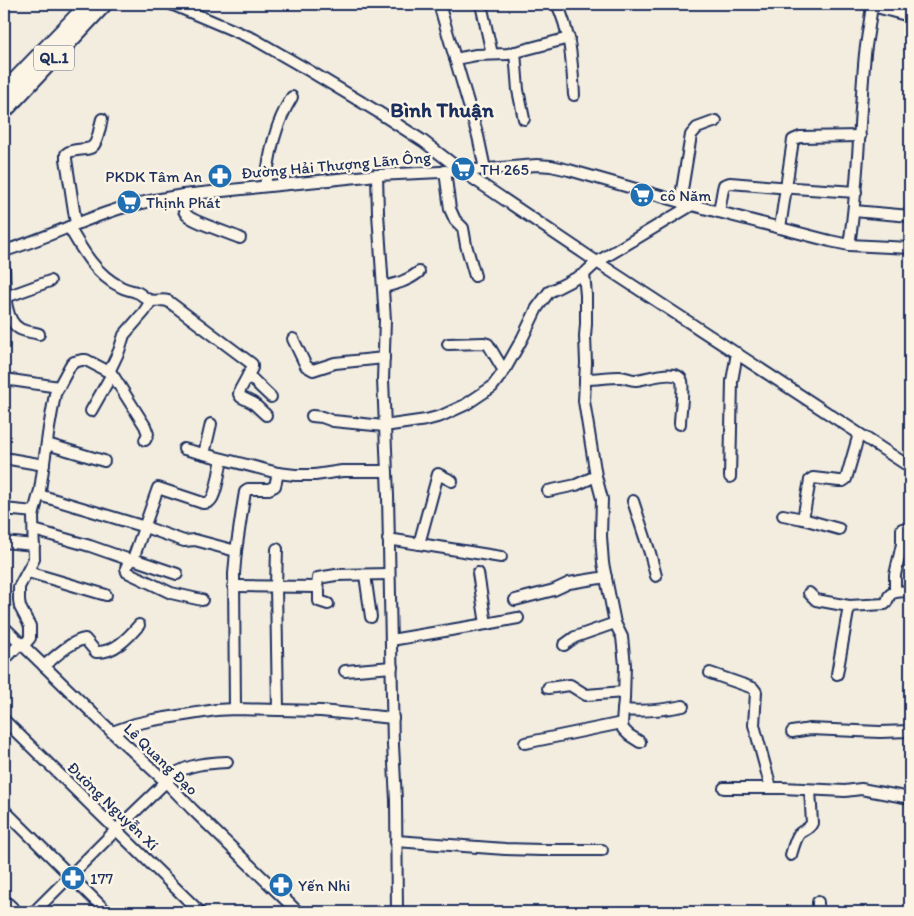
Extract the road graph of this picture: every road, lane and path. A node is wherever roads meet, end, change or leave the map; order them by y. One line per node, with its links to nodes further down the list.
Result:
1 (89, 4): 13 (highway, QL.1)
2 (104, 4): 16 (highway, QL.1)
3 (171, 4): 22 (street)
4 (439, 4): 12 (street)
5 (481, 4): 11 (street)
6 (557, 4): 9 (street)
7 (871, 4): 8 (main road); 20 (street)
8 (910, 15)
9 (569, 38): 10 (street); 14 (street)
10 (515, 52): 11 (street); 18 (street)
11 (492, 54): 12 (street)
12 (455, 59): 21 (street)
13 (4, 92)
14 (574, 94)
15 (292, 97): 25 (street)
16 (4, 111)
17 (102, 118): 34 (street)
18 (524, 118)
19 (716, 121): 29 (street)
20 (860, 136): 26 (street); 27 (street)
21 (485, 169): 22 (street, Đường Hải Thượng Lãn Ông); 29 (street, Đường Hải Thượng Lãn Ông)
22 (462, 170): 23 (street, Đường Hải Thượng Lãn Ông); 40 (street)
23 (445, 171): 24 (street, Đường Hải Thượng Lãn Ông); 44 (street)
24 (377, 175): 25 (street, Đường Hải Thượng Lãn Ông); 46 (street)
25 (264, 186): 28 (street, Đường Hải Thượng Lãn Ông)
26 (786, 188): 27 (street); 32 (street); 35 (street)
27 (856, 192): 31 (street)
28 (183, 195): 34 (street, Đường Hải Thượng Lãn Ông); 36 (street)
29 (680, 202): 30 (street, Đường Hải Thượng Lãn Ông)
30 (692, 205): 32 (street, Đường Hải Thượng Lãn Ông); 40 (street)
31 (854, 211): 33 (street); 37 (street)
32 (719, 212): 35 (street, Đường Hải Thượng Lãn Ông)
33 (910, 216)
34 (72, 225): 39 (street, Đường Hải Thượng Lãn Ông); 48 (street)
35 (780, 228): 37 (street, Đường Hải Thượng Lãn Ông)
36 (240, 238)
37 (849, 245): 38 (street, Đường Hải Thượng Lãn Ông)
38 (910, 248)
39 (4, 251)
40 (596, 262): 43 (street); 53 (street)
41 (4, 269): 47 (street)
42 (420, 272): 46 (street)
43 (584, 274): 55 (street); 59 (street)
44 (474, 276)
45 (50, 281): 47 (street)
46 (383, 287): 54 (street)
47 (6, 297): 49 (street)
48 (151, 301): 56 (street); 57 (street)
49 (7, 322): 50 (street)
50 (39, 334)
51 (292, 340): 54 (street)
52 (448, 344): 55 (street)
53 (736, 354): 68 (street); 81 (street)
54 (384, 358): 67 (street)
55 (504, 371): 67 (street)
56 (110, 373): 60 (street); 62 (street); 69 (street)
57 (248, 376): 61 (street); 63 (street)
58 (4, 379): 60 (street)
59 (585, 379): 66 (street); 80 (street)
60 (59, 387): 70 (street)
61 (271, 397)
62 (91, 411)
63 (266, 415)
64 (312, 416): 67 (street)
65 (211, 424): 72 (street)
66 (680, 424)
67 (384, 426): 78 (street)
68 (859, 434): 77 (street); 89 (street)
69 (145, 440)
70 (47, 444): 75 (street); 76 (street)
71 (184, 449): 72 (street)
72 (204, 454): 74 (street)
73 (4, 458): 76 (street)
74 (222, 458): 79 (street); 90 (street)
75 (104, 461)
76 (44, 465): 84 (street)
77 (910, 467)
78 (386, 471): 79 (street); 94 (street)
79 (278, 473): 99 (street)
80 (596, 476): 83 (street); 108 (street)
81 (730, 477)
82 (452, 481): 96 (street)
83 (548, 491)
84 (39, 495): 87 (street); 90 (street)
85 (633, 501): 107 (street)
86 (4, 509): 87 (street)
87 (34, 512): 93 (street)
88 (783, 515): 89 (street)
89 (803, 519): 91 (street)
90 (145, 527): 99 (street); 101 (street)
91 (839, 529)
92 (902, 529): 113 (street)
93 (34, 530): 97 (street); 101 (street)
94 (388, 539): 96 (street); 105 (street)
95 (4, 542): 97 (street)
96 (419, 544): 100 (street)
97 (34, 545): 102 (street)
98 (277, 550): 110 (street)
99 (236, 551): 109 (street)
100 (500, 557)
101 (132, 559): 104 (street); 116 (street)
102 (28, 572): 115 (street); 127 (street)
103 (478, 573): 123 (street)
104 (177, 574)
105 (389, 574): 106 (street); 126 (street)
106 (365, 575): 111 (street); 120 (street)
107 (656, 576)
108 (606, 577): 117 (street); 122 (street)
109 (233, 586): 110 (street); 138 (street)
110 (276, 586): 111 (street); 139 (street)
111 (317, 587): 118 (street)
112 (910, 591): 113 (street)
113 (895, 592): 119 (street)
114 (809, 594): 119 (street)
115 (106, 595)
116 (202, 600)
117 (515, 600)
118 (328, 604)
119 (849, 606): 134 (street)
120 (371, 617)
121 (518, 618): 123 (street)
122 (615, 623): 128 (street); 136 (street)
123 (486, 624): 126 (street)
124 (139, 625): 130 (street)
125 (4, 627): 127 (street, Lê Quang Đạo)
126 (391, 640): 131 (street)
127 (22, 645): 129 (street); 130 (street, Lê Quang Đạo)
128 (564, 645)
129 (4, 660)
130 (44, 666): 145 (street, Lê Quang Đạo)
131 (392, 666): 132 (street); 141 (street)
132 (345, 671)
133 (710, 673): 152 (street)
134 (837, 674)
135 (548, 688): 136 (street)
136 (624, 692): 140 (street)
137 (683, 706): 140 (street)
138 (235, 708): 139 (street); 145 (street)
139 (278, 710): 141 (street)
140 (623, 710): 143 (street)
141 (393, 718): 157 (street)
142 (4, 720): 156 (street, Đường Nguyễn Xí)
143 (622, 722): 147 (street); 148 (street)
144 (910, 731): 146 (street)
145 (112, 732): 150 (street, Lê Quang Đạo)
146 (792, 732)
147 (525, 742)
148 (640, 742)
149 (227, 762): 150 (street)
150 (166, 782): 156 (street); 162 (street, Lê Quang Đạo)
151 (724, 788): 152 (street)
152 (771, 788): 153 (street)
153 (810, 790): 154 (street); 159 (street)
154 (910, 798)
155 (4, 810): 160 (street)
156 (116, 830): 160 (street); 166 (street, Đường Nguyễn Xí)
157 (396, 841): 158 (street); 167 (street)
158 (602, 850)
159 (791, 855)
160 (70, 876): 164 (street); 165 (street)
161 (4, 900): 163 (street)
162 (292, 910)
163 (16, 912)
164 (34, 912)
165 (107, 912)
166 (200, 912)
167 (397, 912)

